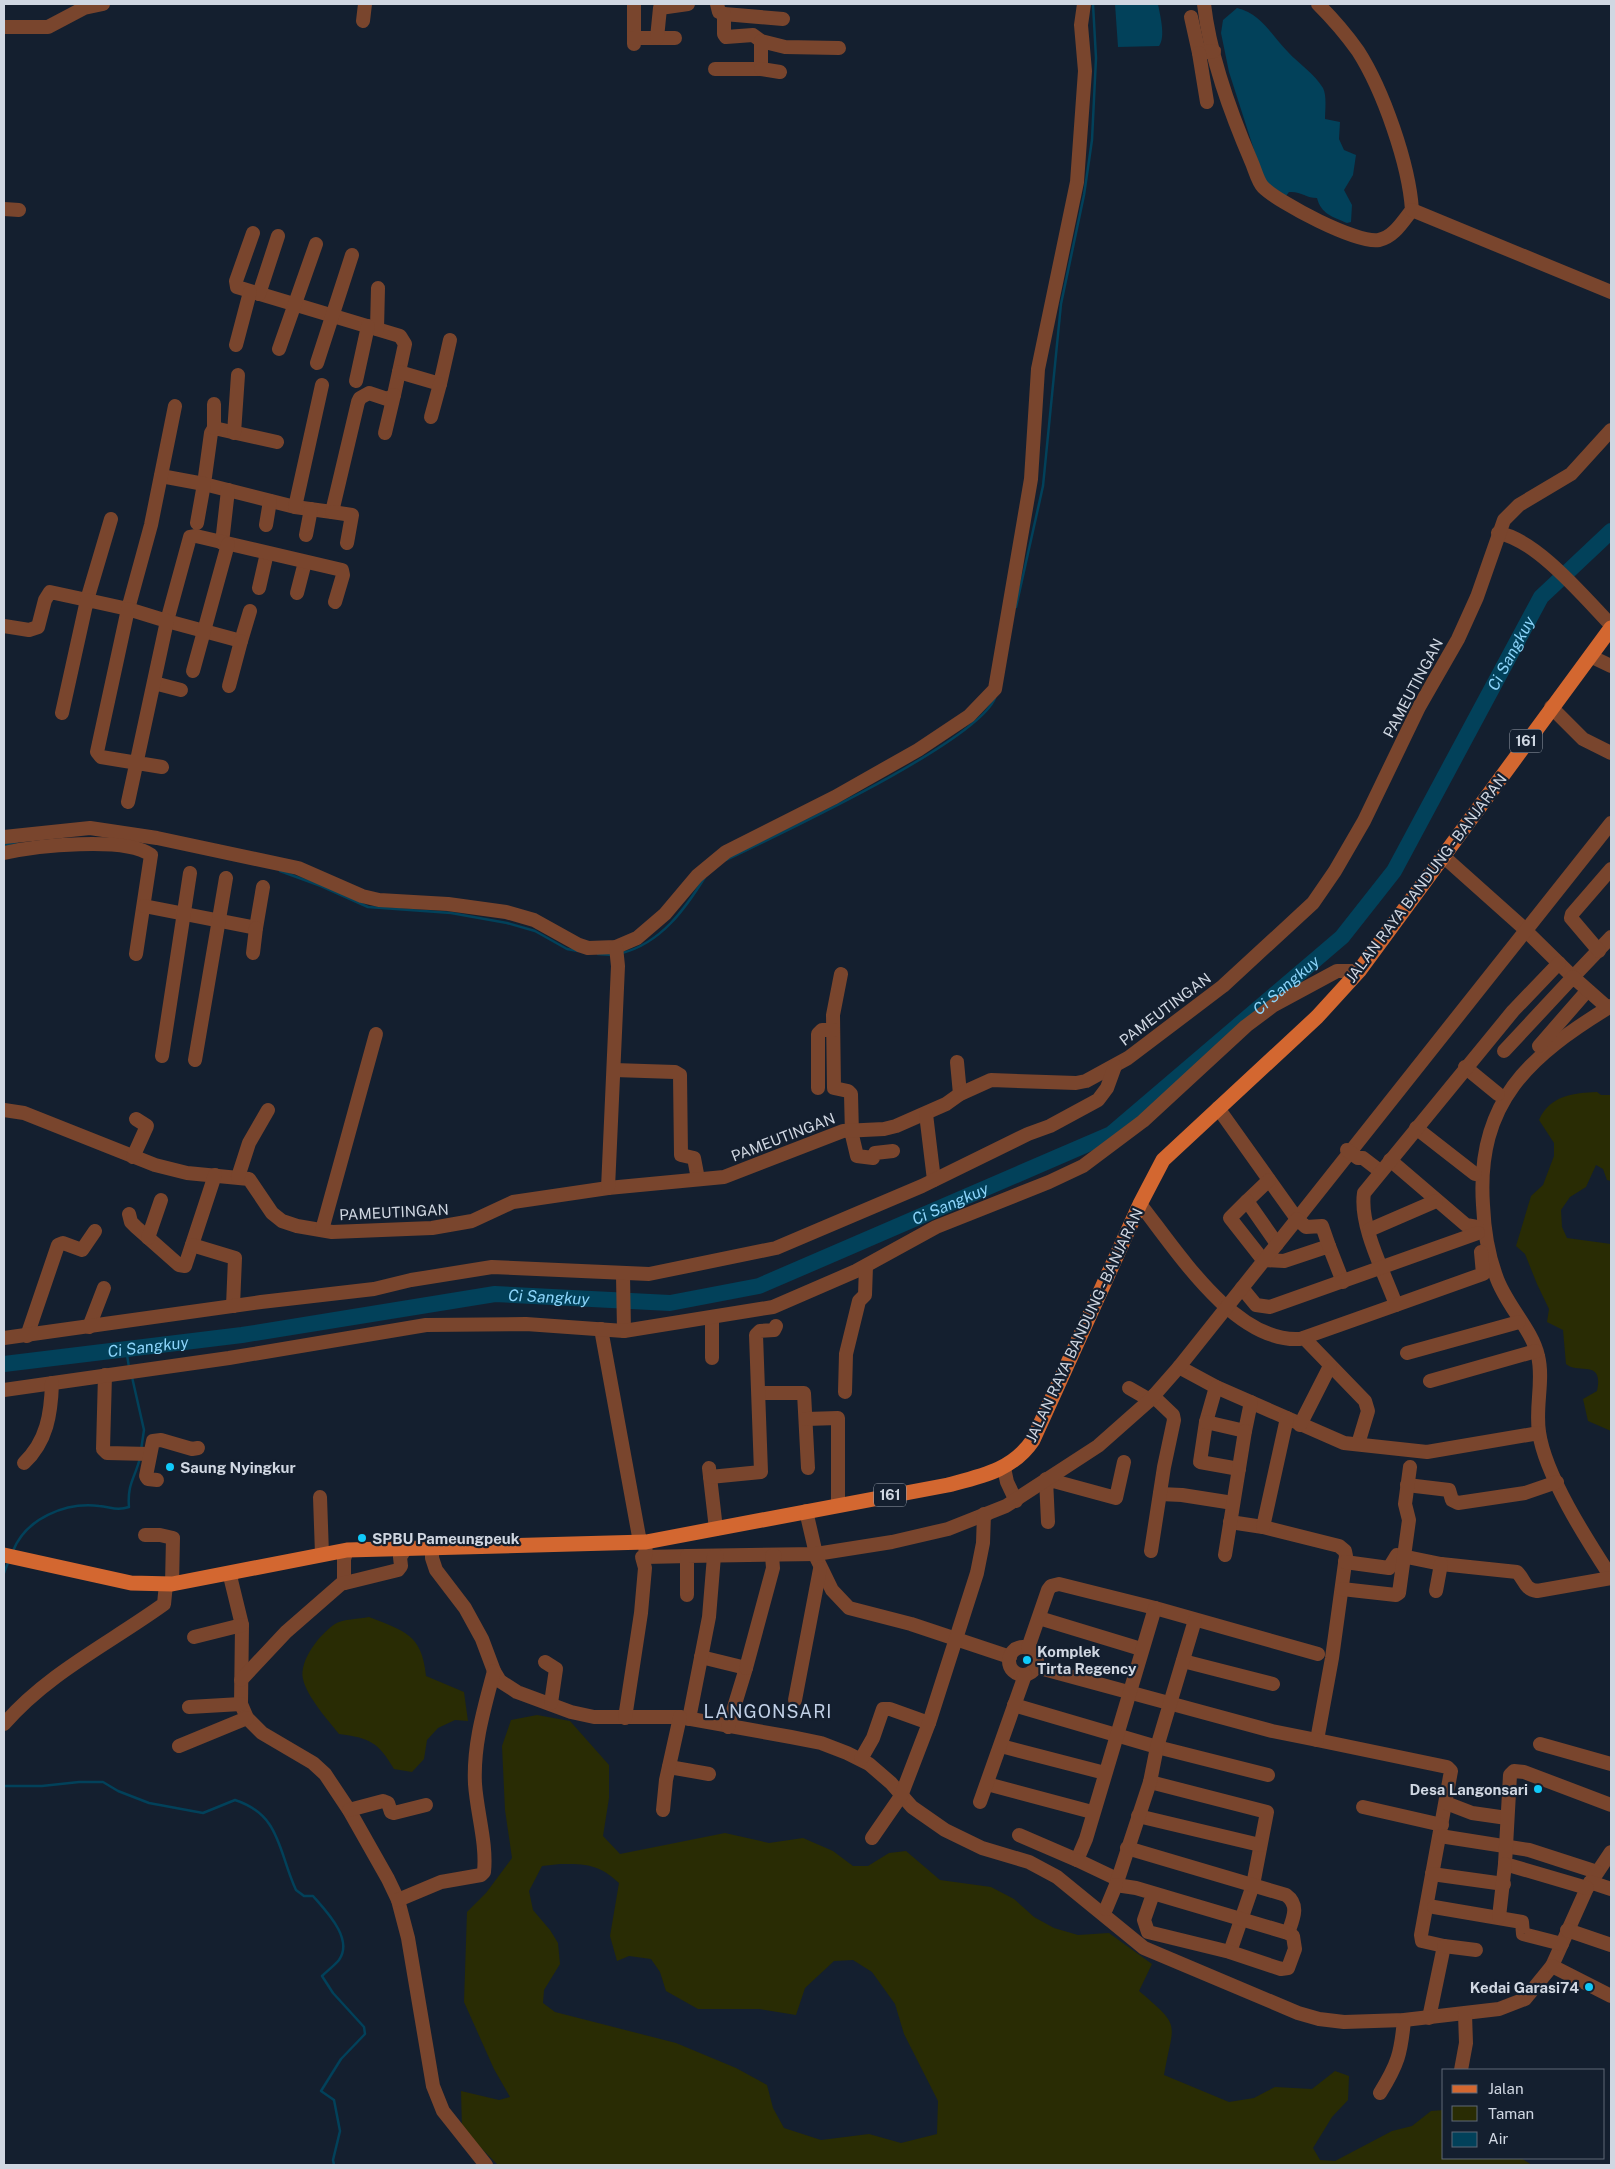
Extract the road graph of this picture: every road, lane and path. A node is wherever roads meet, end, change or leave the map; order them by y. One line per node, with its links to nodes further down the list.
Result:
1 (103, 4): 9 (street)
2 (365, 4): 12 (street)
3 (634, 4): 14 (street)
4 (688, 4): 14 (street)
5 (1084, 4): 108 (street)
6 (1204, 4): 18 (street)
7 (1318, 4): 26 (street)
8 (720, 9): 11 (street); 16 (street)
9 (65, 10): 13 (street)
10 (1190, 17): 19 (street)
11 (783, 19)
12 (363, 21)
13 (4, 27)
14 (657, 38): 15 (street)
15 (675, 38)
16 (761, 41): 17 (street); 21 (street)
17 (839, 48)
18 (1214, 51): 19 (street); 26 (street)
19 (1199, 53): 23 (street)
20 (715, 69): 21 (street)
21 (760, 69): 22 (street)
22 (780, 72)
23 (1207, 102)
24 (4, 209): 25 (street)
25 (19, 210)
26 (1412, 210): 32 (street)
27 (253, 233): 33 (street)
28 (278, 236): 33 (street)
29 (316, 244): 34 (street)
30 (352, 255): 35 (street)
31 (378, 288): 36 (street)
32 (1611, 292)
33 (255, 293): 34 (street); 38 (street)
34 (293, 304): 35 (street); 39 (street)
35 (332, 316): 36 (street); 40 (street)
36 (372, 328): 41 (street); 43 (street)
37 (450, 340): 44 (street)
38 (236, 345)
39 (279, 349)
40 (317, 363)
41 (399, 372): 44 (street); 46 (street)
42 (238, 375): 52 (street)
43 (356, 381)
44 (440, 384): 49 (street)
45 (322, 385): 59 (street)
46 (394, 395): 53 (street); 61 (street)
47 (214, 404): 50 (street)
48 (175, 406): 55 (street)
49 (431, 417)
50 (214, 428): 52 (street); 56 (street)
51 (1611, 430): 65 (street, PAMEUTINGAN)
52 (234, 433): 54 (street)
53 (384, 433)
54 (277, 442)
55 (161, 476): 56 (street); 75 (street)
56 (204, 484): 57 (street); 63 (street)
57 (228, 490): 58 (street); 67 (street)
58 (270, 501): 59 (street); 64 (street)
59 (295, 507): 60 (street)
60 (311, 509): 61 (street); 66 (street)
61 (332, 512): 68 (street)
62 (111, 519): 73 (street)
63 (197, 523)
64 (266, 525)
65 (1498, 532): 79 (street); 124 (street, PAMEUTINGAN)
66 (306, 535)
67 (225, 543): 69 (street); 77 (street); 80 (street)
68 (347, 543)
69 (267, 553): 70 (street); 71 (street)
70 (305, 562): 72 (street); 74 (street)
71 (259, 588)
72 (296, 593)
73 (87, 600): 75 (street); 78 (street); 89 (street)
74 (335, 602)
75 (128, 609): 77 (street); 91 (street)
76 (250, 610): 81 (street)
77 (166, 621): 80 (street); 85 (street)
78 (4, 626)
79 (1611, 626): 82 (main road, JALAN RAYA BANDUNG - BANJARAN / 161)
80 (204, 631): 81 (street); 84 (street)
81 (241, 641): 86 (street)
82 (1590, 656): 83 (street); 88 (main road, JALAN RAYA BANDUNG - BANJARAN / 161)
83 (1611, 666)
84 (193, 671)
85 (154, 683): 87 (street); 91 (street)
86 (229, 686)
87 (181, 690)
88 (1551, 707): 90 (street); 97 (main road, JALAN RAYA BANDUNG - BANJARAN / 161)
89 (62, 713)
90 (1611, 753)
91 (137, 762): 92 (street); 93 (street)
92 (162, 767)
93 (128, 802)
94 (1611, 823): 106 (street)
95 (4, 837): 108 (street)
96 (4, 853): 102 (street)
97 (1443, 856): 106 (street); 113 (main road, JALAN RAYA BANDUNG - BANJARAN / 161)
98 (1611, 870): 109 (street)
99 (190, 874): 103 (street)
100 (226, 878): 104 (street)
101 (263, 887): 105 (street)
102 (144, 906): 103 (street); 110 (street)
103 (184, 914): 104 (street); 121 (street)
104 (220, 921): 105 (street); 122 (street)
105 (256, 928): 111 (street)
106 (1526, 931): 112 (street); 138 (street)
107 (1611, 937): 109 (street)
108 (617, 951): 126 (street)
109 (1599, 951): 115 (street)
110 (136, 954)
111 (253, 954)
112 (1559, 963): 115 (street); 125 (street)
113 (1359, 972): 130 (main road, JALAN RAYA BANDUNG - BANJARAN / 161); 164 (street)
114 (841, 974): 118 (street)
115 (1573, 977): 116 (street); 120 (street)
116 (1587, 991): 117 (street); 129 (street)
117 (1610, 1007): 174 (street)
118 (833, 1030): 127 (street); 136 (street)
119 (376, 1034): 155 (street)
120 (1504, 1051)
121 (162, 1056)
122 (195, 1060)
123 (957, 1062): 128 (street)
124 (1115, 1066): 128 (street, PAMEUTINGAN); 146 (street)
125 (1465, 1067): 129 (street); 135 (street)
126 (614, 1070): 145 (street); 148 (street)
127 (818, 1088)
128 (960, 1094): 133 (street, PAMEUTINGAN)
129 (1498, 1094): 142 (street)
130 (1218, 1108): 147 (street); 152 (main road, JALAN RAYA BANDUNG - BANJARAN / 161)
131 (4, 1110): 139 (street)
132 (268, 1110): 144 (street)
133 (926, 1114): 136 (street, PAMEUTINGAN); 146 (street)
134 (136, 1119): 139 (street)
135 (1416, 1128): 140 (street); 142 (street)
136 (852, 1130): 137 (street); 145 (street, PAMEUTINGAN)
137 (893, 1151)
138 (1349, 1151): 141 (street); 154 (street)
139 (133, 1157): 143 (street)
140 (1390, 1160): 141 (street); 151 (street)
141 (1380, 1171): 156 (street)
142 (1476, 1174): 157 (street)
143 (215, 1176): 144 (street); 161 (street)
144 (238, 1177): 155 (street, PAMEUTINGAN)
145 (698, 1179): 148 (street, PAMEUTINGAN)
146 (934, 1180): 166 (street)
147 (1269, 1180): 150 (street); 154 (street)
148 (608, 1188): 155 (street, PAMEUTINGAN)
149 (161, 1200): 159 (street)
150 (1247, 1201): 160 (street); 163 (street)
151 (1436, 1201): 156 (street); 157 (street)
152 (1140, 1204): 172 (street); 210 (main road, JALAN RAYA BANDUNG - BANJARAN / 161)
153 (130, 1214): 159 (street)
154 (1296, 1219): 160 (street); 162 (street)
155 (322, 1230)
156 (1369, 1230): 165 (street)
157 (1477, 1230): 165 (street); 170 (street)
158 (95, 1231): 179 (street)
159 (148, 1238): 161 (street)
160 (1277, 1244): 163 (street)
161 (192, 1245): 171 (street)
162 (1330, 1246): 163 (street); 167 (street)
163 (1262, 1260): 169 (street)
164 (866, 1266): 173 (street); 193 (street)
165 (1381, 1267): 167 (street); 170 (street)
166 (623, 1277): 171 (street); 177 (street)
167 (1343, 1282): 169 (street)
168 (104, 1288): 176 (street)
169 (1242, 1288): 172 (street)
170 (1396, 1305): 181 (street)
171 (233, 1306): 176 (street)
172 (1225, 1308): 181 (street); 186 (street)
173 (712, 1318): 177 (street); 184 (street)
174 (1519, 1322): 182 (street); 183 (street)
175 (776, 1326): 194 (street)
176 (89, 1327): 179 (street)
177 (624, 1328): 178 (street)
178 (601, 1330): 187 (street); 229 (street)
179 (26, 1336): 180 (street)
180 (4, 1338)
181 (1304, 1338): 185 (street)
182 (1536, 1351): 188 (street); 202 (street)
183 (1407, 1353)
184 (712, 1358)
185 (1330, 1366): 200 (street); 203 (street)
186 (1179, 1367): 190 (street); 195 (street)
187 (105, 1375): 189 (street); 205 (street)
188 (1430, 1381)
189 (52, 1383): 192 (street); 207 (street)
190 (1216, 1387): 196 (street); 199 (street)
191 (1129, 1388): 195 (street)
192 (4, 1390)
193 (845, 1392)
194 (759, 1393): 198 (street); 226 (street)
195 (1152, 1398): 213 (street); 216 (street)
196 (1251, 1402): 197 (street); 201 (street)
197 (1287, 1418): 200 (street); 225 (street)
198 (806, 1419): 209 (street); 220 (street)
199 (1206, 1422): 201 (street); 211 (street)
200 (1300, 1425): 203 (street)
201 (1245, 1432): 211 (street)
202 (1539, 1434): 203 (street); 214 (street)
203 (1358, 1444)
204 (198, 1448): 205 (street)
205 (144, 1454): 212 (street)
206 (1124, 1462): 213 (street)
207 (24, 1463)
208 (1410, 1467): 215 (street)
209 (808, 1468)
210 (1004, 1468): 218 (street); 220 (main road, JALAN RAYA BANDUNG - BANJARAN / 161)
211 (1239, 1469): 219 (street)
212 (157, 1480)
213 (1047, 1481): 218 (street); 223 (street)
214 (1557, 1482): 215 (street); 245 (street)
215 (1407, 1485): 240 (street)
216 (1160, 1494): 219 (street); 232 (street)
217 (320, 1497): 233 (street)
218 (1016, 1501): 222 (street)
219 (1233, 1503): 224 (street)
220 (838, 1505): 221 (main road, JALAN RAYA BANDUNG - BANJARAN / 161)
221 (806, 1512): 226 (main road, JALAN RAYA BANDUNG - BANJARAN / 161); 234 (street)
222 (987, 1514): 234 (street); 256 (street)
223 (1048, 1522)
224 (1230, 1522): 225 (street); 235 (street)
225 (1263, 1527): 241 (street)
226 (716, 1529): 229 (main road, JALAN RAYA BANDUNG - BANJARAN / 161)
227 (145, 1535): 247 (street)
228 (432, 1547): 229 (main road, JALAN RAYA BANDUNG - BANJARAN / 161); 230 (main road, JALAN RAYA BANDUNG - BANJARAN / 161); 266 (street)
229 (643, 1547): 237 (street); 277 (street)
230 (406, 1548): 231 (main road, JALAN RAYA BANDUNG - BANJARAN / 161); 246 (street)
231 (347, 1550): 233 (main road, JALAN RAYA BANDUNG - BANJARAN / 161); 246 (street)
232 (1151, 1552)
233 (322, 1554): 244 (main road, JALAN RAYA BANDUNG - BANJARAN / 161)
234 (816, 1554): 239 (street); 243 (street)
235 (1225, 1555)
236 (11, 1556): 247 (main road, JALAN RAYA BANDUNG - BANJARAN / 161)
237 (690, 1556): 238 (street); 250 (street)
238 (717, 1556): 239 (street); 260 (street)
239 (775, 1556): 264 (street)
240 (1405, 1556): 241 (street); 242 (street); 248 (street)
241 (1345, 1562): 248 (street)
242 (1441, 1564): 245 (street); 249 (street)
243 (820, 1570): 256 (street); 270 (street)
244 (232, 1573): 247 (main road, JALAN RAYA BANDUNG - BANJARAN / 161); 254 (street)
245 (1611, 1577)
246 (344, 1583): 267 (street)
247 (169, 1584): 280 (street)
248 (1342, 1589): 283 (street)
249 (1436, 1590)
250 (687, 1595)
251 (1155, 1608): 252 (street); 253 (street); 258 (street)
252 (1039, 1618): 257 (street); 258 (street)
253 (1195, 1620): 259 (street); 262 (street)
254 (242, 1625): 255 (street); 267 (street)
255 (194, 1637)
256 (955, 1638): 261 (street); 279 (street)
257 (1028, 1648): 261 (street); 265 (street)
258 (1141, 1649): 269 (street)
259 (1318, 1654)
260 (701, 1657): 264 (street); 278 (street)
261 (1010, 1657): 265 (street)
262 (1183, 1661): 268 (street); 273 (street)
263 (545, 1662): 271 (street)
264 (746, 1668): 281 (street)
265 (1030, 1671): 269 (street); 274 (street)
266 (494, 1672): 271 (street); 325 (street)
267 (242, 1680): 272 (street)
268 (1273, 1684)
269 (1130, 1691): 273 (street); 282 (street)
270 (795, 1700)
271 (551, 1703): 277 (street)
272 (242, 1704): 275 (street); 276 (street)
273 (1171, 1704): 283 (street); 287 (street)
274 (1014, 1705): 282 (street); 286 (street)
275 (189, 1707)
276 (247, 1718): 285 (street); 302 (street)
277 (625, 1718): 278 (street)
278 (684, 1718): 281 (street); 290 (street)
279 (929, 1723): 288 (street); 296 (street)
280 (4, 1724)
281 (728, 1727): 288 (street)
282 (1116, 1735): 287 (street); 291 (street)
283 (1317, 1740): 298 (street)
284 (1540, 1744): 289 (street)
285 (179, 1746)
286 (1001, 1746): 291 (street); 295 (street)
287 (1157, 1747): 293 (street); 294 (street)
288 (861, 1759): 296 (street)
289 (1611, 1764)
290 (669, 1767): 292 (street); 303 (street)
291 (1105, 1773): 304 (street)
292 (709, 1774)
293 (1268, 1775)
294 (1150, 1782): 305 (street); 310 (street)
295 (987, 1784): 297 (street); 304 (street)
296 (902, 1796): 309 (street); 341 (street)
297 (980, 1802)
298 (1446, 1803): 306 (street); 307 (street)
299 (426, 1805): 302 (street)
300 (1611, 1805): 306 (street)
301 (1363, 1807): 307 (street)
302 (349, 1810): 325 (street)
303 (663, 1810)
304 (1092, 1812): 315 (street)
305 (1138, 1816): 310 (street); 312 (street)
306 (1507, 1818): 311 (street)
307 (1441, 1830): 311 (street); 318 (street)
308 (1019, 1835): 315 (street)
309 (872, 1838)
310 (1260, 1845): 322 (street)
311 (1505, 1845): 314 (street); 316 (street)
312 (1127, 1848): 320 (street); 322 (street)
313 (1611, 1852): 319 (street)
314 (1546, 1856): 317 (street); 319 (street)
315 (1077, 1860): 320 (street)
316 (1505, 1864): 317 (street); 321 (street)
317 (1542, 1873): 319 (street)
318 (1432, 1874): 321 (street); 334 (street)
319 (1592, 1880): 323 (street); 330 (street)
320 (1116, 1882): 324 (street); 327 (street)
321 (1504, 1884): 328 (street)
322 (1253, 1885): 329 (street); 331 (street)
323 (1611, 1889)
324 (1153, 1894): 329 (street); 336 (street)
325 (398, 1900): 344 (street)
326 (1434, 1907): 328 (street)
327 (1106, 1909)
328 (1499, 1917): 332 (street)
329 (1241, 1920): 331 (street); 336 (street)
330 (1568, 1930): 332 (street); 333 (street)
331 (1288, 1933): 336 (street)
332 (1562, 1944): 337 (street)
333 (1611, 1945)
334 (1444, 1946): 335 (street); 340 (street)
335 (1476, 1950)
336 (1230, 1952)
337 (1552, 1966): 338 (street); 339 (street)
338 (1611, 1996)
339 (1465, 2014): 340 (street); 342 (street)
340 (1429, 2018): 341 (street)
341 (1404, 2020): 343 (street)
342 (1461, 2069)
343 (1380, 2093)
344 (486, 2165)

